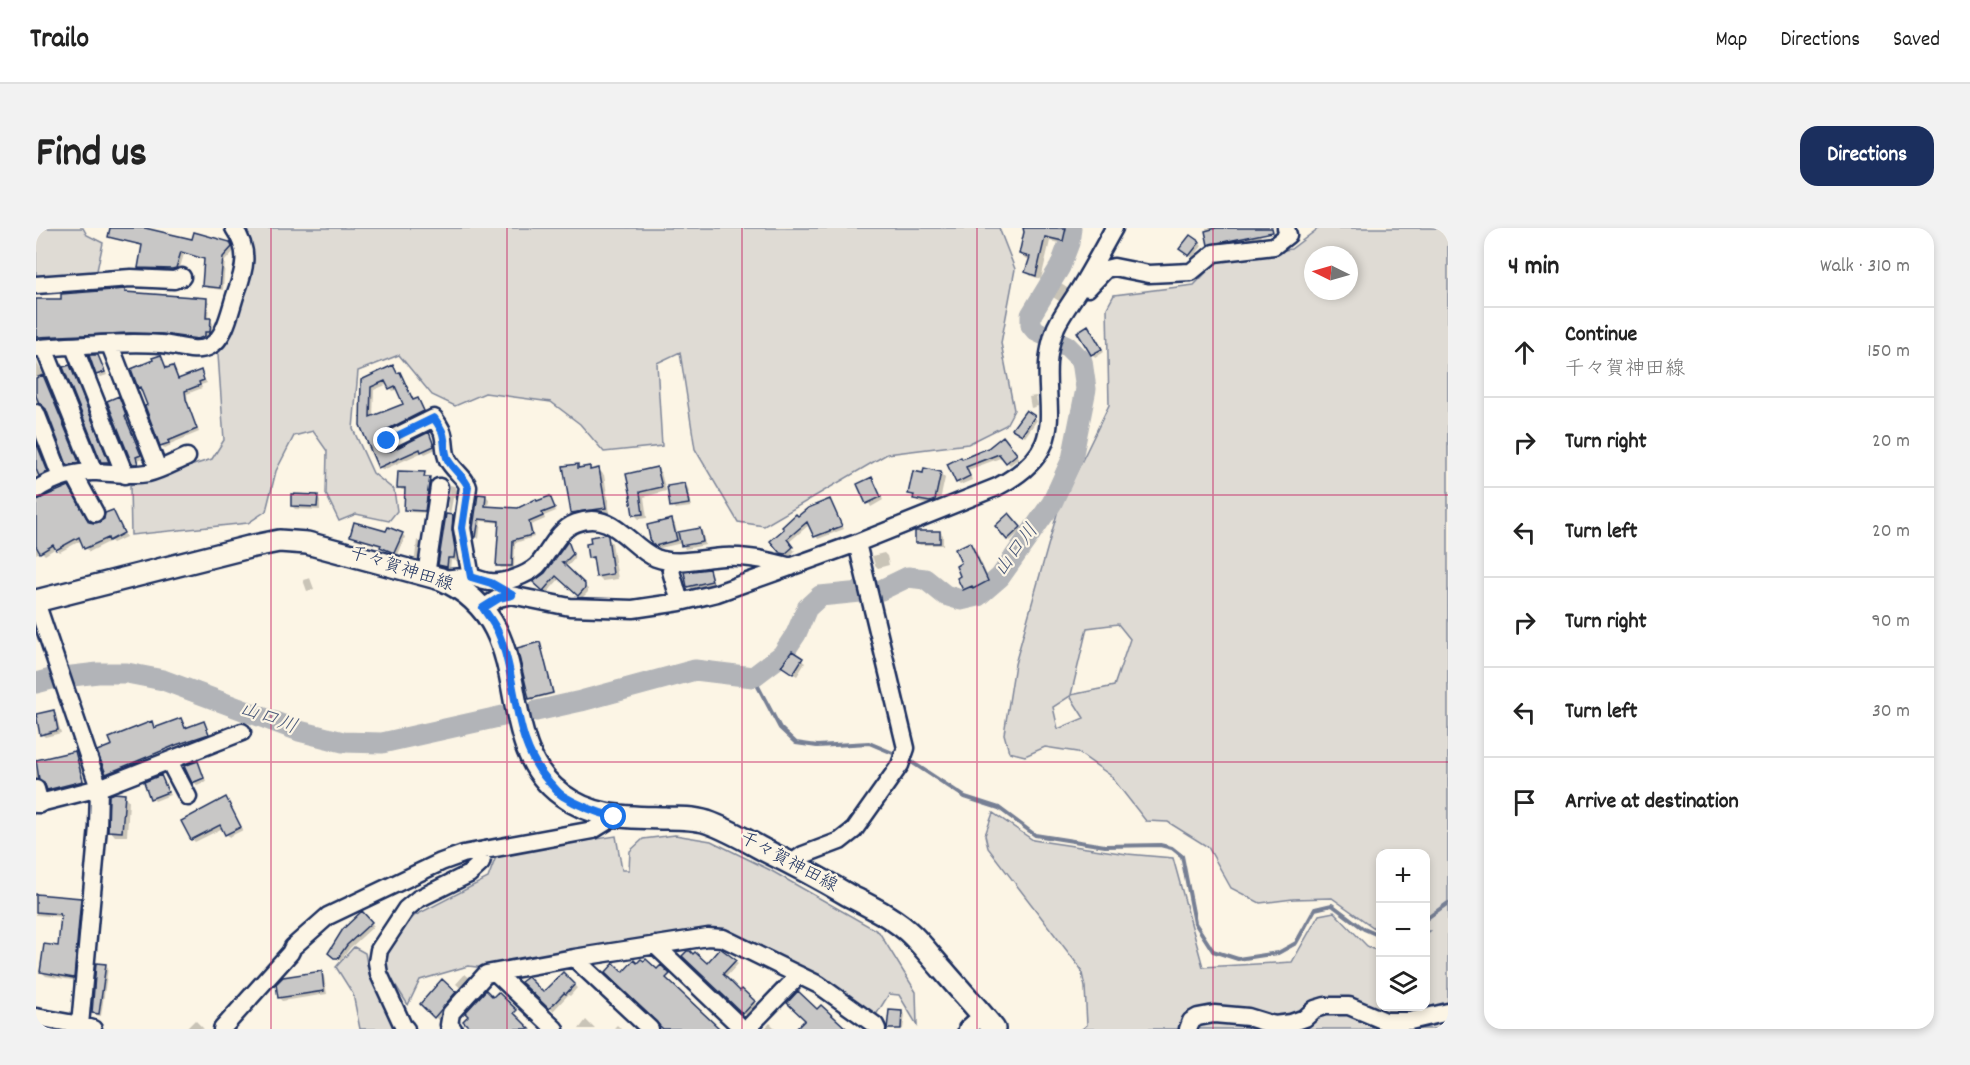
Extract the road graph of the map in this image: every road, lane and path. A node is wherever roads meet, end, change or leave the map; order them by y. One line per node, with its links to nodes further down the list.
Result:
1 (234, 228): 7 (street)
2 (1114, 228): 5 (street)
3 (1286, 228): 5 (street)
4 (182, 277): 6 (street)
5 (1082, 284): 20 (street)
6 (36, 285)
7 (110, 345): 8 (street); 13 (street)
8 (75, 347): 9 (street); 15 (street)
9 (40, 348): 14 (street)
10 (36, 413): 16 (street)
11 (387, 441): 24 (street)
12 (187, 457): 13 (street)
13 (158, 469): 15 (street)
14 (94, 472): 15 (street); 16 (street)
15 (125, 475)
16 (68, 476): 18 (street); 19 (street)
17 (439, 487): 23 (street)
18 (36, 490)
19 (95, 513)
20 (857, 543): 22 (street); 37 (street)
21 (675, 562): 22 (street); 25 (street); 28 (street)
22 (791, 567): 28 (street)
23 (433, 577): 24 (street); 27 (main road, 千々賀神田線); 29 (main road, 千々賀神田線)
24 (471, 577): 25 (street)
25 (491, 583): 26 (street)
26 (512, 595): 28 (street); 29 (street)
27 (36, 602): 32 (street)
28 (680, 602)
29 (483, 608): 35 (main road, 千々賀神田線)
30 (242, 732): 31 (street)
31 (169, 761): 32 (street); 33 (street)
32 (99, 788): 34 (street); 45 (street)
33 (188, 797)
34 (37, 799)
35 (614, 817): 36 (street); 37 (main road, 千々賀神田線)
36 (484, 850): 46 (street); 47 (street)
37 (792, 863): 44 (main road, 千々賀神田線)
38 (655, 945): 39 (street); 41 (street); 51 (street)
39 (574, 958): 40 (street); 50 (street)
40 (496, 973): 48 (street); 49 (street)
41 (798, 975): 51 (street); 52 (street)
42 (1448, 1012): 53 (street)
43 (36, 1017): 45 (street)
44 (981, 1024)
45 (86, 1027)
46 (222, 1029)
47 (406, 1029)
48 (453, 1029)
49 (555, 1029)
50 (650, 1029)
51 (745, 1029)
52 (877, 1029)
53 (1188, 1029)

